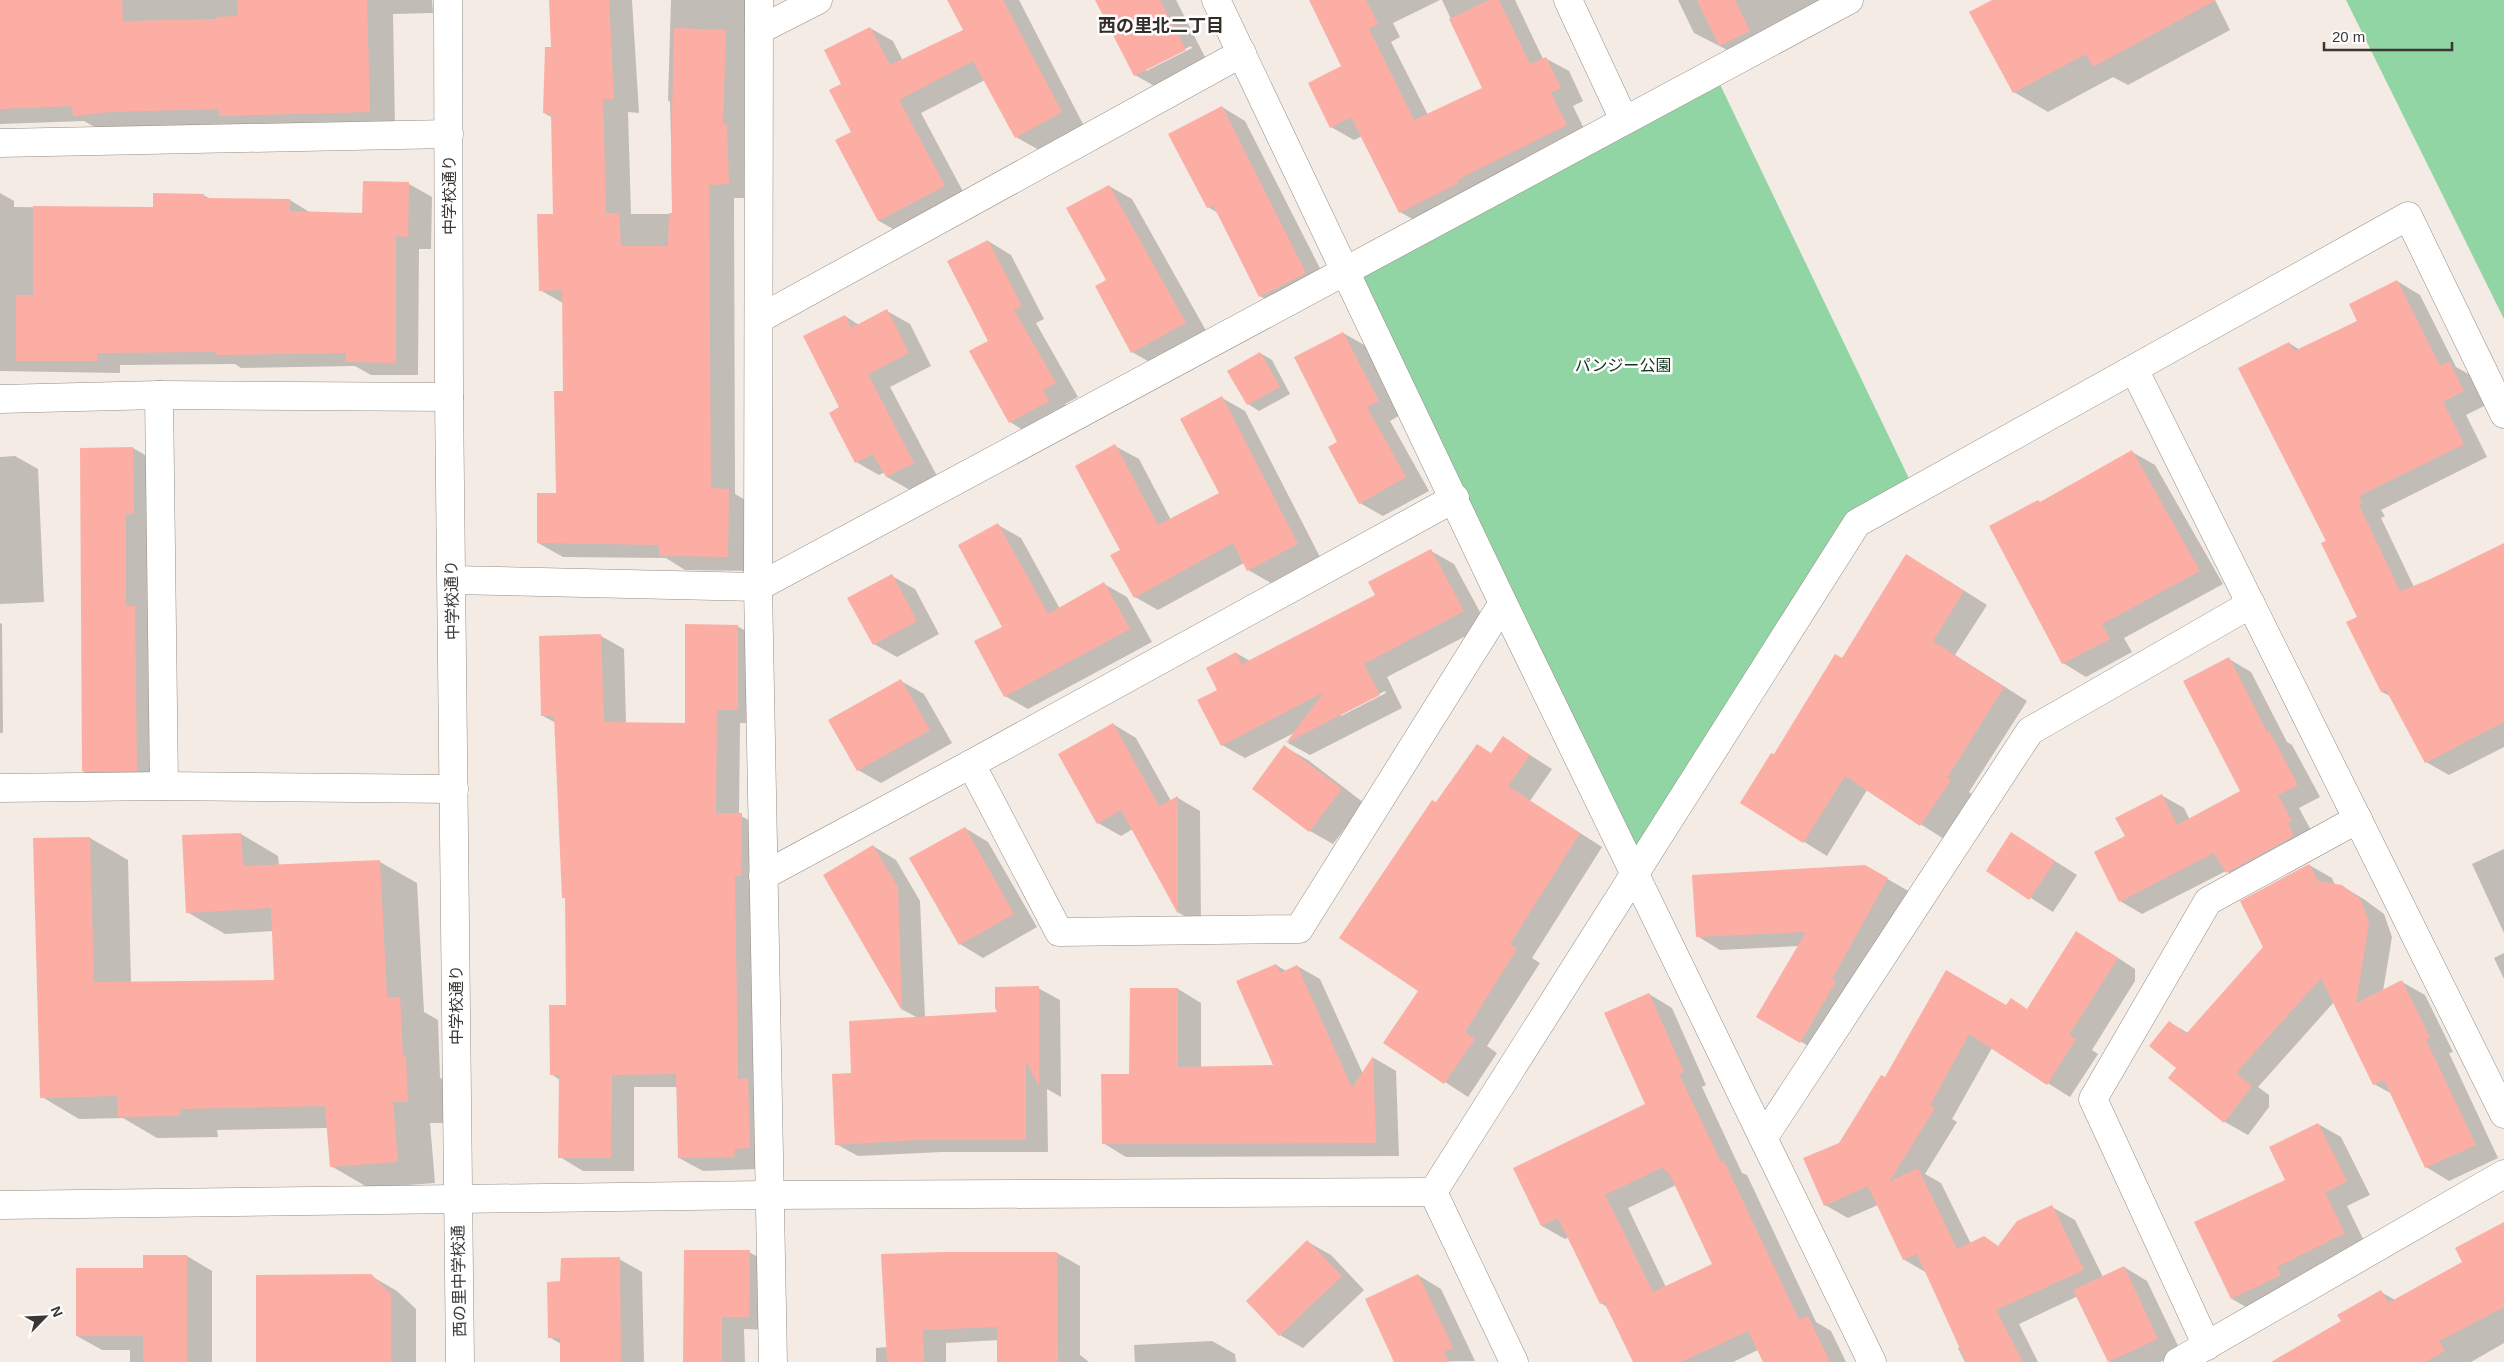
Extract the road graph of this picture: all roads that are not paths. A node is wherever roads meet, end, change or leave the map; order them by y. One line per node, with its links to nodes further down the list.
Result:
1 (448, 0): 10 (street, 中学校通り)
2 (759, 0): 7 (street)
3 (818, 0): 7 (street)
4 (1216, 0): 8 (street)
5 (1568, 0): 9 (street)
6 (1849, 0): 9 (street)
7 (759, 30): 13 (street)
8 (1242, 53): 12 (street); 13 (street)
9 (1624, 120): 12 (street)
10 (449, 134): 11 (street); 16 (street, 中学校通り)
11 (0, 143)
12 (1345, 272): 19 (street); 21 (street)
13 (759, 319): 21 (street)
14 (2134, 369): 18 (street); 23 (street); 29 (street)
15 (160, 395): 16 (street); 17 (street); 25 (street)
16 (449, 397): 20 (street, 中学校通り)
17 (0, 400)
18 (2504, 414)
19 (1455, 498): 22 (street); 24 (street)
20 (453, 580): 21 (street); 27 (street, 中学校通り)
21 (758, 587): 30 (street)
22 (1503, 603): 24 (street); 29 (street)
23 (2251, 604): 28 (street); 32 (street)
24 (971, 764): 30 (street)
25 (164, 786): 26 (street); 27 (street)
26 (0, 788)
27 (454, 789): 36 (street, 中学校通り)
28 (2358, 819): 31 (street); 38 (street)
29 (1634, 873): 32 (street); 34 (street)
30 (763, 876): 35 (street)
31 (2504, 1114)
32 (1764, 1137): 42 (street)
33 (2504, 1174): 38 (street)
34 (1433, 1192): 35 (street); 41 (street)
35 (769, 1195): 36 (street); 40 (street)
36 (458, 1199): 37 (street); 39 (street, 西の里中学校通)
37 (0, 1205)
38 (2207, 1346): 43 (street)
39 (460, 1362)
40 (773, 1362)
41 (1514, 1362)
42 (1872, 1362)
43 (2178, 1362)

